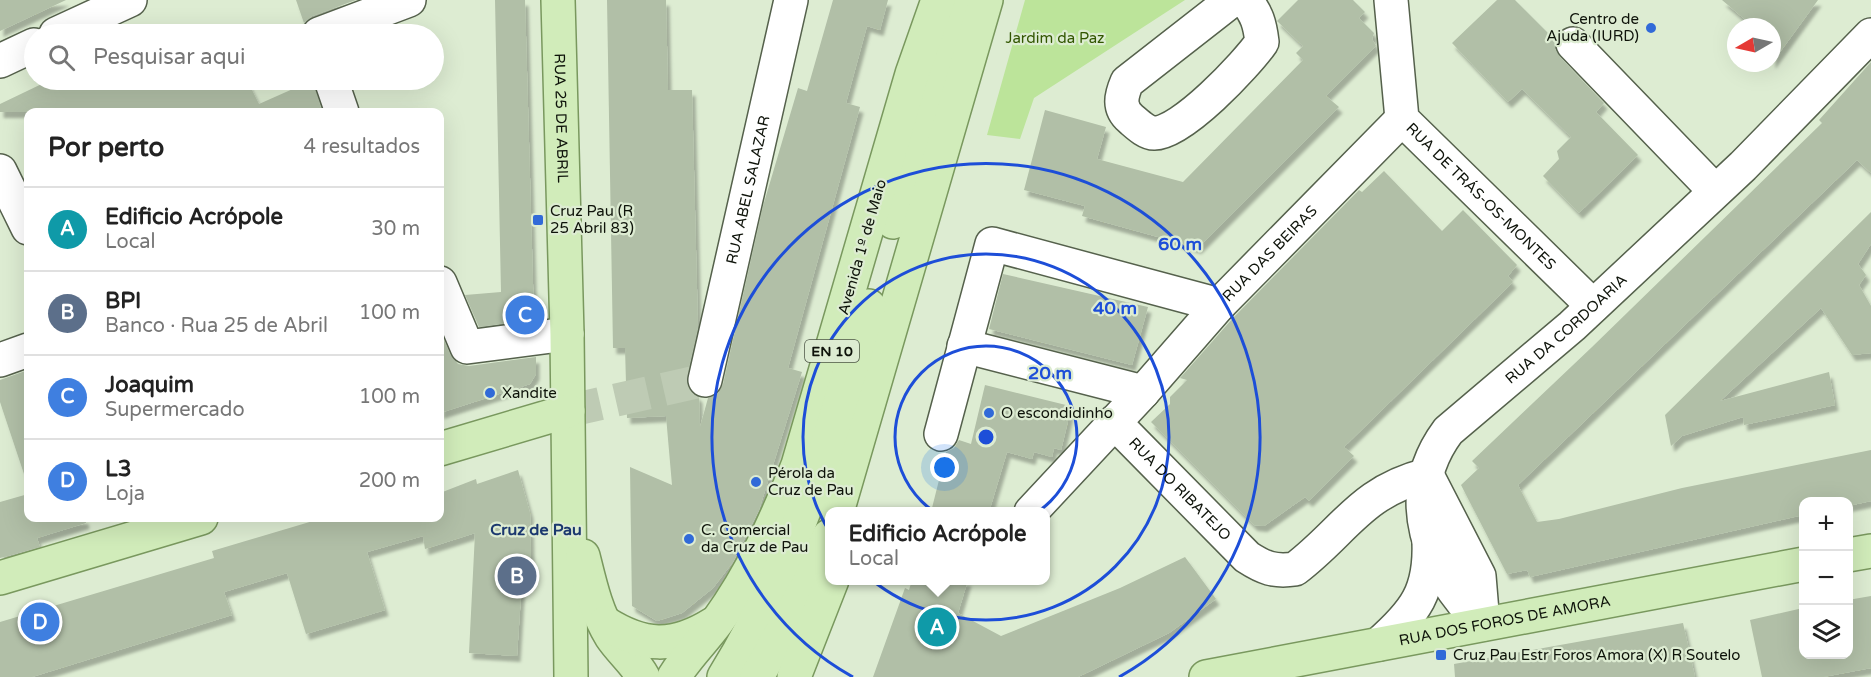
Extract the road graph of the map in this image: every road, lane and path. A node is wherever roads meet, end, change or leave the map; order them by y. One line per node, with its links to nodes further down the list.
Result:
1 (130, 0): 12 (street)
2 (409, 0): 13 (street)
3 (558, 0): 27 (main road, RUA 25 DE ABRIL)
4 (791, 0): 31 (street, RUA ABEL SALAZAR)
5 (938, 0): 52 (main road, Avenida 1º de Maio / EN 10)
6 (960, 0): 59 (main road, EN 10)
7 (986, 0): 39 (main road, EN 10)
8 (1004, 0): 40 (main road)
9 (1232, 0): 10 (street)
10 (1245, 0)
11 (1391, 0): 20 (street, RUA DE TRÁS-OS-MONTES)
12 (78, 24)
13 (345, 24)
14 (1871, 35): 22 (street, RUA DA CORDOARIA)
15 (1573, 44): 22 (street)
16 (24, 50): 17 (street)
17 (0, 61)
18 (334, 90): 19 (street)
19 (341, 108)
20 (1402, 119): 25 (street, RUA DAS BEIRAS); 26 (street, RUA DE TRÁS-OS-MONTES)
21 (0, 171): 23 (street)
22 (1715, 191): 26 (street, RUA DA CORDOARIA)
23 (24, 220)
24 (444, 293): 27 (street)
25 (1219, 304): 28 (street); 32 (street, RUA DAS BEIRAS)
26 (1593, 306): 37 (street, RUA DA CORDOARIA)
27 (567, 334): 33 (main road, RUA 25 DE ABRIL)
28 (964, 346): 32 (street); 35 (street)
29 (24, 352): 30 (street)
30 (0, 360)
31 (705, 380)
32 (1143, 392): 34 (street, RUA DAS BEIRAS)
33 (568, 411): 36 (main road); 38 (main road, RUA 25 DE ABRIL)
34 (1114, 422): 37 (street, RUA DO RIBATEJO); 41 (street, RUA DAS BEIRAS)
35 (941, 434)
36 (444, 448)
37 (1427, 475): 44 (street, RUA DA CORDOARIA); 53 (street)
38 (569, 490): 51 (main road, RUA 25 DE ABRIL); 56 (main road, RUA 25 DE ABRIL)
39 (839, 507)
40 (860, 507)
41 (1036, 507)
42 (165, 522): 43 (main road)
43 (147, 524): 49 (main road)
44 (1429, 541): 53 (street); 54 (street)
45 (825, 545): 60 (main road)
46 (1871, 551): 47 (main road)
47 (1853, 554)
48 (1799, 565): 53 (main road, RUA DOS FOROS DE AMORA)
49 (0, 578)
50 (830, 585): 55 (main road)
51 (604, 622): 52 (main road); 57 (main road, RUA 25 DE ABRIL)
52 (717, 622): 58 (main road, Avenida 1º de Maio / EN 10)
53 (1483, 624): 54 (main road, RUA DOS FOROS DE AMORA)
54 (1378, 644): 61 (main road, RUA DOS FOROS DE AMORA)
55 (799, 672)
56 (571, 677)
57 (643, 677)
58 (674, 677)
59 (724, 677)
60 (757, 677)
61 (1206, 677)

